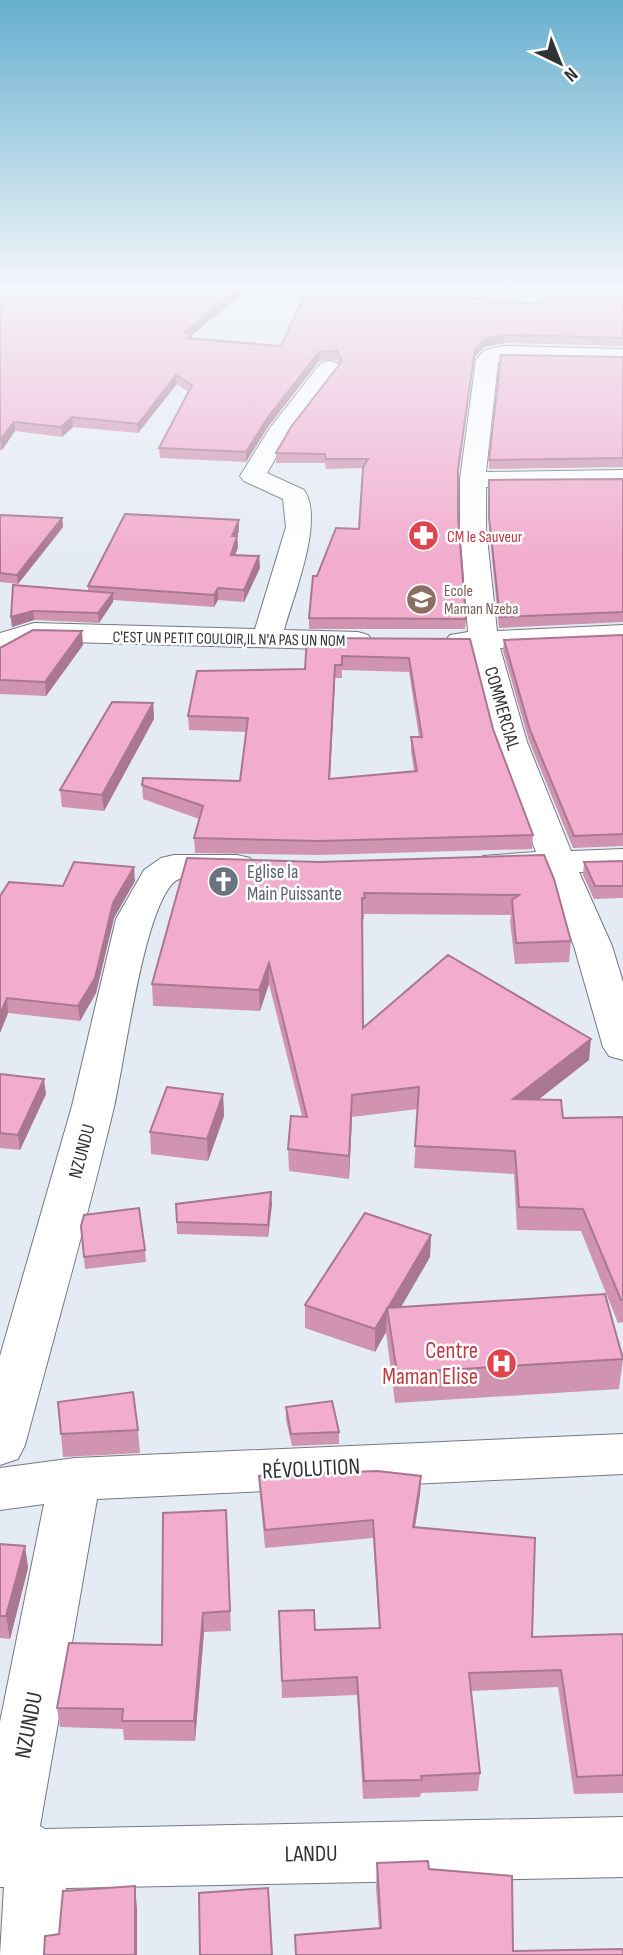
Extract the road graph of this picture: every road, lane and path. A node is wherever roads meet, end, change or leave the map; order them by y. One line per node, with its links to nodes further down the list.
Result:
1 (321, 378): 6 (street)
2 (485, 378): 4 (street, COMMERCIAL)
3 (623, 478): 4 (street)
4 (473, 479): 9 (street, COMMERCIAL)
5 (623, 635): 9 (street)
6 (266, 640): 7 (street, C'EST UN PETIT COULOIR,IL N'A PAS UN NOM); 10 (street, C'EST UN PETIT COULOIR,IL N'A PAS UN NOM)
7 (388, 641)
8 (429, 641): 9 (street)
9 (483, 641): 12 (street, COMMERCIAL)
10 (9, 643)
11 (623, 860): 12 (street)
12 (558, 864): 13 (street); 15 (street, COMMERCIAL)
13 (461, 865)
14 (265, 867): 16 (street, NZUNDU)
15 (621, 1037)
16 (0, 1445)
17 (623, 1454): 18 (street, RÉVOLUTION)
18 (75, 1479): 19 (street, RÉVOLUTION); 21 (street, NZUNDU)
19 (0, 1489)
20 (623, 1847): 21 (street, LANDU)
21 (19, 1858): 22 (street)
22 (29, 1955)

